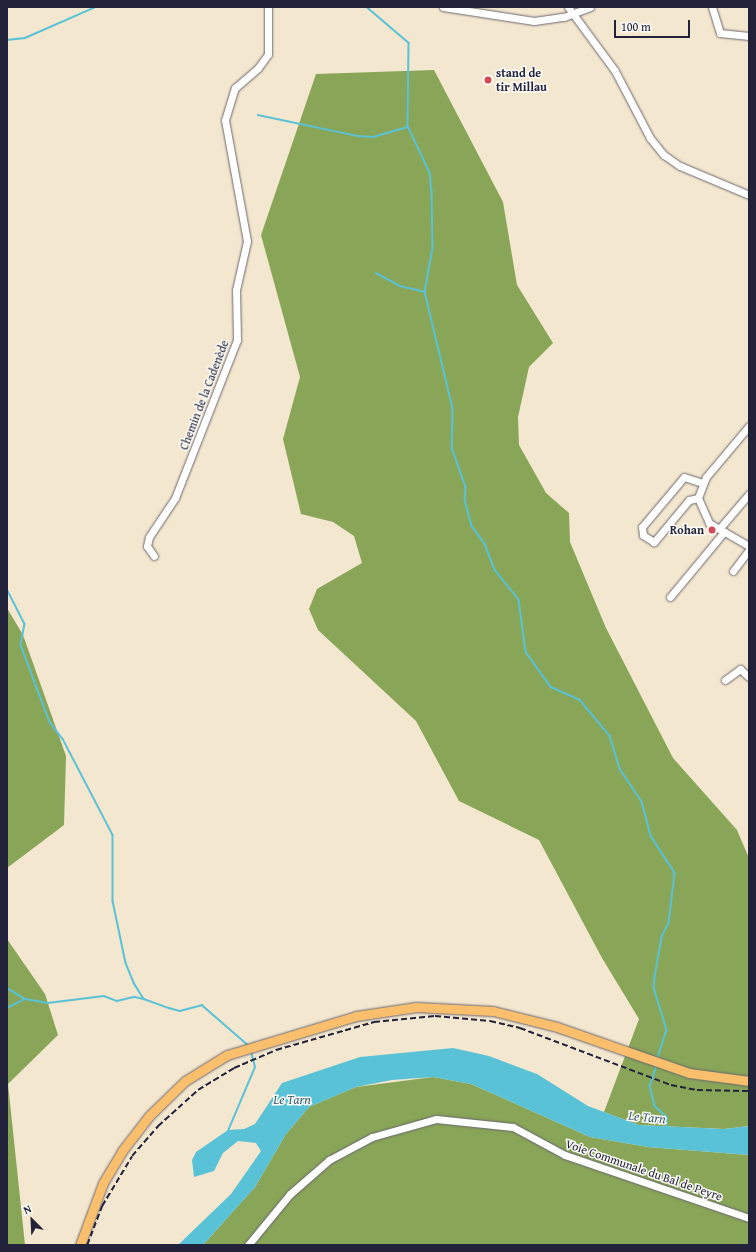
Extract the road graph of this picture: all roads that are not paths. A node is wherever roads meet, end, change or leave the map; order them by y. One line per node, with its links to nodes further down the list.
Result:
1 (268, 7): 16 (street, Chemin de la Cadenède)
2 (443, 7): 6 (street)
3 (568, 7): 6 (street)
4 (590, 7): 6 (street)
5 (712, 7): 7 (street)
6 (573, 14): 8 (street)
7 (749, 36)
8 (749, 195)
9 (749, 426): 10 (street)
10 (702, 483): 12 (street); 12 (street)
11 (749, 494): 13 (street)
12 (698, 498): 13 (street)
13 (721, 531): 14 (street); 18 (street)
14 (749, 546)
15 (749, 550): 17 (street)
16 (154, 556)
17 (733, 571)
18 (670, 597)
19 (749, 677): 20 (street)
20 (725, 680)
21 (749, 1081): 23 (main road)
22 (749, 1218): 24 (street, Voie Communale du Bal de Peyre)
23 (80, 1245)
24 (248, 1245)

